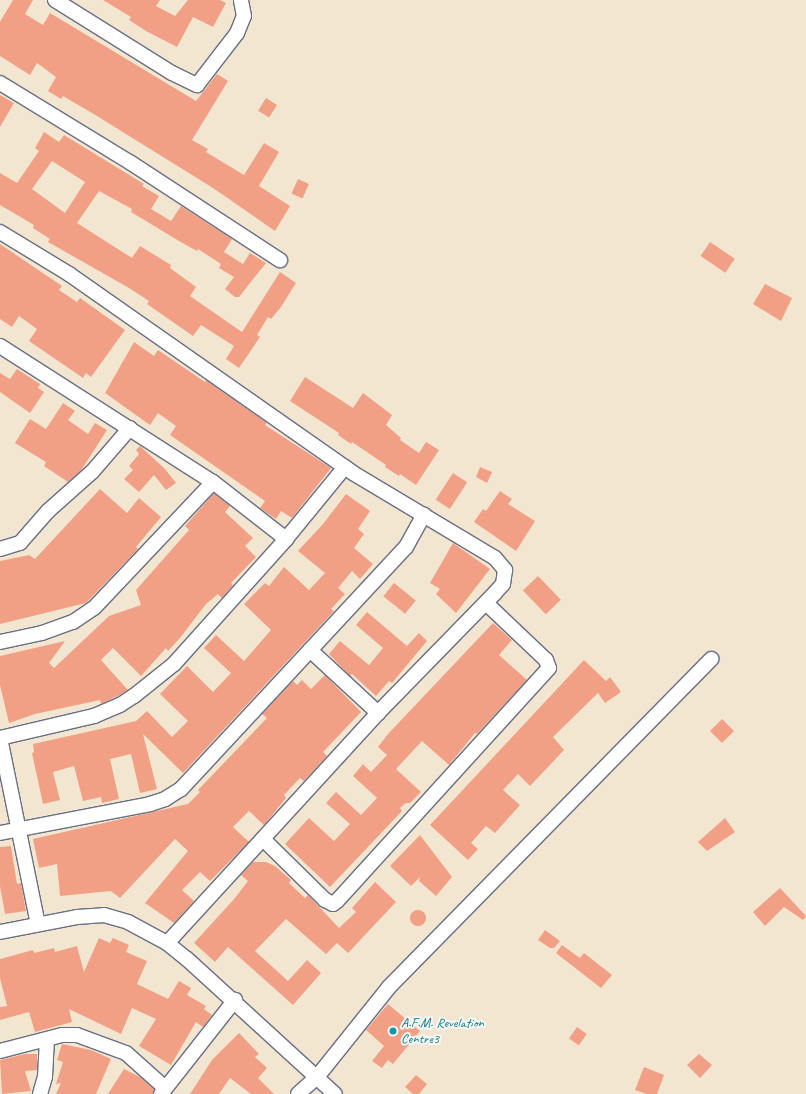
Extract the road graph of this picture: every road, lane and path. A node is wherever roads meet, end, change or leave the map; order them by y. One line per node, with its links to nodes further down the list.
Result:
1 (55, 0): 2 (street)
2 (241, 0)
3 (0, 83): 5 (street)
4 (0, 232): 8 (street)
5 (280, 260)
6 (0, 346): 7 (street)
7 (130, 428): 9 (street); 12 (street)
8 (345, 467): 10 (street); 11 (street)
9 (213, 482): 11 (street); 14 (street)
10 (424, 515): 13 (street); 15 (street)
11 (286, 539): 18 (street)
12 (0, 549)
13 (486, 603): 17 (street); 21 (street)
14 (0, 642)
15 (310, 650): 17 (street); 19 (street)
16 (711, 659): 28 (street)
17 (378, 713): 21 (street)
18 (0, 738): 19 (street)
19 (20, 830): 20 (street); 22 (street)
20 (0, 833)
21 (263, 839): 24 (street)
22 (38, 924): 23 (street); 24 (street)
23 (0, 932)
24 (167, 944): 25 (street)
25 (235, 1000): 28 (street); 29 (street)
26 (47, 1040): 27 (street); 29 (street); 30 (street)
27 (0, 1051)
28 (318, 1077): 31 (street); 32 (street)
29 (162, 1091)
30 (40, 1094)
31 (298, 1094)
32 (335, 1094)

